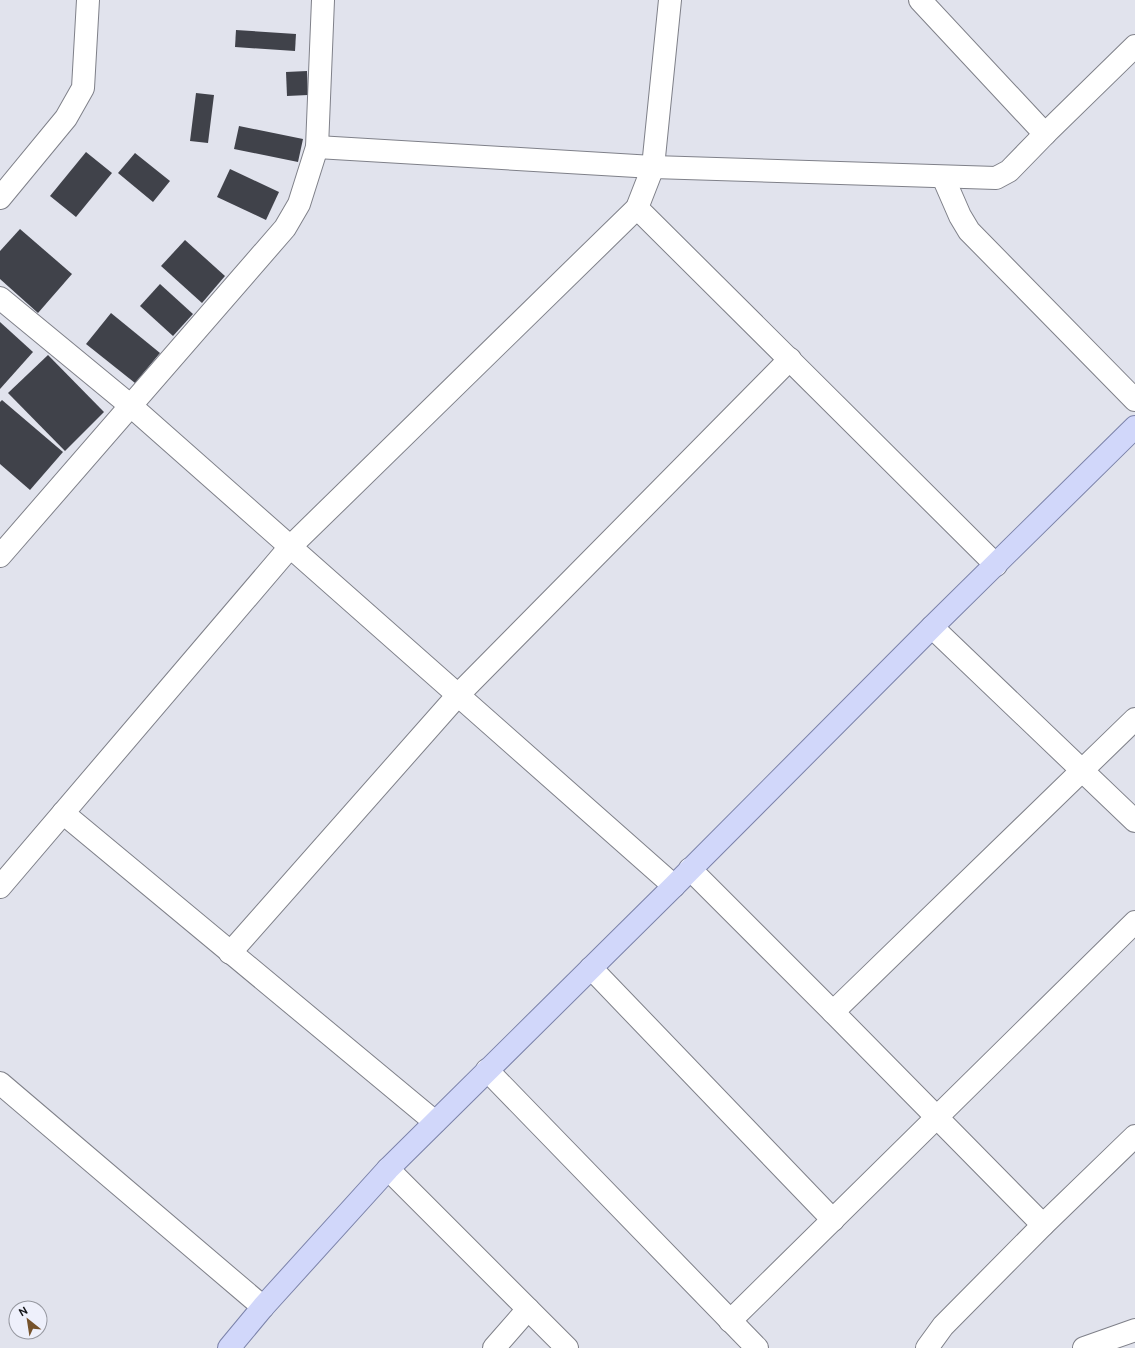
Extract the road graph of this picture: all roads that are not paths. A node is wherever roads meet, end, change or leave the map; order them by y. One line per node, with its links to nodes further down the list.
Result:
1 (88, 0): 10 (street)
2 (323, 0): 7 (street)
3 (670, 0): 8 (street)
4 (920, 0): 6 (street)
5 (1135, 46): 6 (street)
6 (1045, 134): 9 (street)
7 (317, 147): 8 (street); 15 (street)
8 (653, 167): 9 (street); 11 (street)
9 (943, 177): 14 (street)
10 (0, 198)
11 (638, 208): 13 (street); 17 (street)
12 (0, 298): 15 (street)
13 (790, 359): 19 (street); 21 (street)
14 (1135, 400)
15 (131, 406): 17 (street); 18 (street)
16 (1135, 427): 19 (main road)
17 (290, 547): 21 (street); 24 (street)
18 (0, 556)
19 (996, 565): 20 (main road)
20 (932, 627): 23 (street); 26 (main road)
21 (458, 695): 27 (street); 30 (street)
22 (1135, 719): 23 (street)
23 (1082, 771): 25 (street); 32 (street)
24 (63, 813): 28 (street); 30 (street)
25 (1135, 821)
26 (690, 869): 27 (main road); 32 (street)
27 (674, 886): 31 (main road)
28 (0, 887)
29 (1135, 922): 35 (street)
30 (230, 953): 36 (street)
31 (591, 968): 33 (main road); 39 (street)
32 (833, 1012): 35 (street)
33 (487, 1070): 36 (main road); 43 (street)
34 (0, 1083): 41 (street)
35 (936, 1118): 39 (street); 40 (street)
36 (435, 1122): 38 (main road)
37 (1135, 1136): 40 (street)
38 (388, 1169): 41 (main road); 42 (street)
39 (833, 1220): 43 (street)
40 (1043, 1225): 49 (street)
41 (263, 1307): 45 (main road)
42 (528, 1309): 46 (street); 47 (street)
43 (730, 1321): 48 (street)
44 (1135, 1330): 50 (street)
45 (229, 1348)
46 (494, 1348)
47 (567, 1348)
48 (757, 1348)
49 (927, 1348)
50 (1084, 1348)

